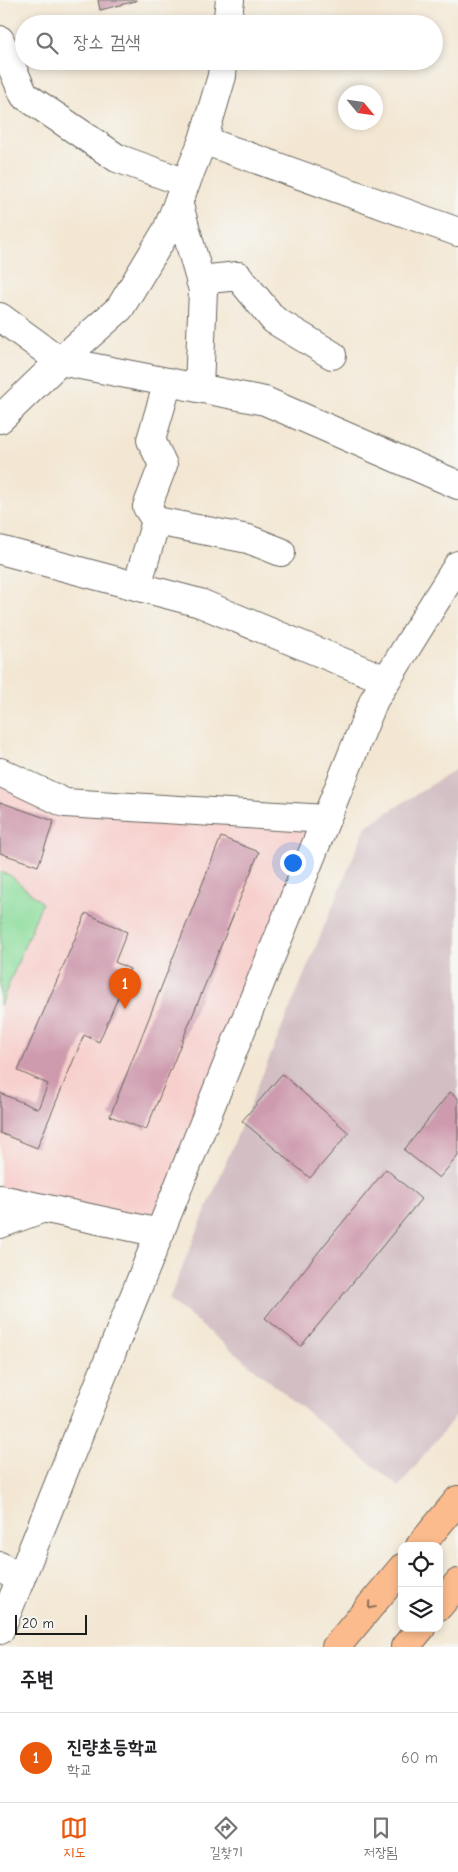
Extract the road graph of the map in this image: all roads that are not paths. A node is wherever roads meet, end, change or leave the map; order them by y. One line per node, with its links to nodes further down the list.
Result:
1 (230, 0): 2 (street)
2 (228, 15)
3 (0, 40): 6 (street)
4 (222, 70): 5 (street)
5 (203, 140): 6 (street); 7 (street)
6 (182, 193): 8 (street); 11 (street)
7 (458, 232)
8 (200, 280): 10 (street); 13 (street)
9 (0, 317): 11 (street)
10 (332, 355)
11 (60, 362): 12 (street); 14 (street)
12 (168, 382): 13 (street); 16 (street)
13 (199, 388): 15 (street)
14 (0, 419)
15 (458, 485)
16 (156, 521): 18 (street); 20 (street)
17 (0, 550): 20 (street)
18 (280, 552)
19 (458, 565): 21 (street)
20 (137, 586): 22 (street)
21 (449, 591): 22 (street)
22 (386, 680): 24 (street)
23 (0, 772): 24 (street)
24 (326, 819): 28 (street)
25 (0, 1199): 26 (street)
26 (44, 1208): 27 (street); 28 (street)
27 (0, 1224)
28 (160, 1233): 31 (street)
29 (458, 1500): 30 (highway)
30 (423, 1542)
31 (10, 1573): 35 (street)
32 (398, 1573): 37 (highway, one-way to 37)
33 (458, 1583): 34 (highway)
34 (443, 1601)
35 (0, 1630)
36 (418, 1632): 38 (highway)
37 (336, 1647)
38 (405, 1647)

